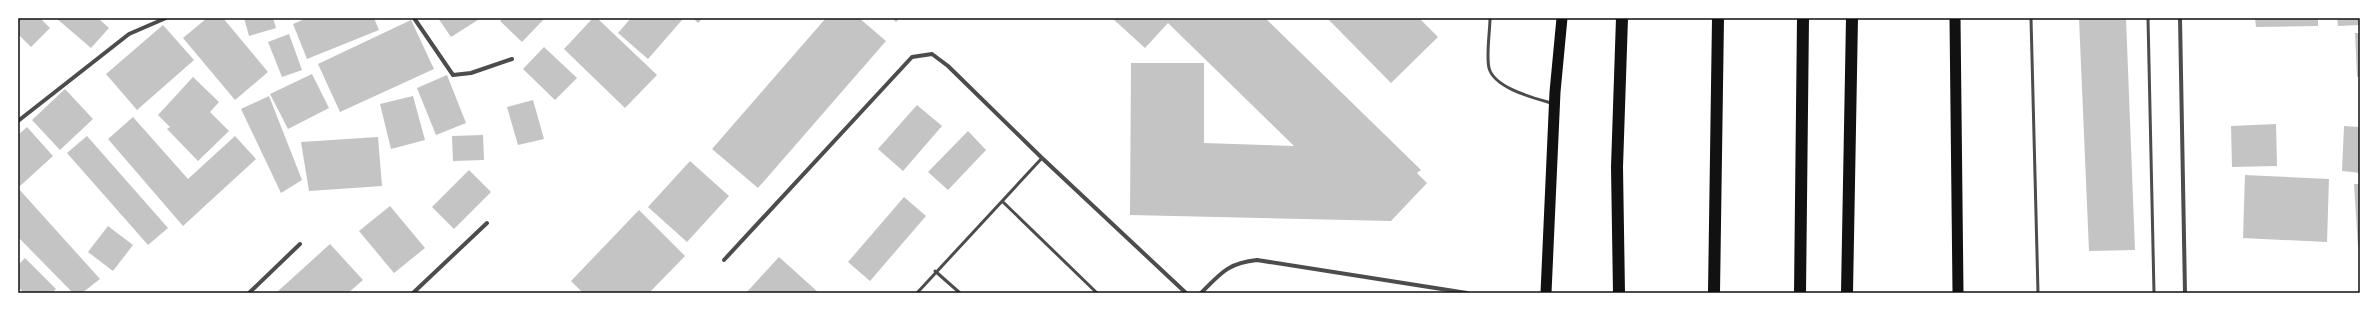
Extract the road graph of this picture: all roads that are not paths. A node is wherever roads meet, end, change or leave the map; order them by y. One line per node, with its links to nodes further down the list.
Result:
1 (166, 18): 15 (street)
2 (414, 18): 13 (street)
3 (1490, 18): 14 (lane)
4 (1562, 18): 14 (highway)
5 (1622, 18): 31 (highway)
6 (1718, 18): 32 (highway)
7 (1803, 18): 33 (highway)
8 (1852, 18): 34 (highway)
9 (1956, 18): 35 (highway)
10 (2031, 18): 36 (lane)
11 (2148, 18): 37 (lane)
12 (2180, 18): 38 (street)
13 (512, 59)
14 (1555, 105): 30 (highway)
15 (18, 121)
16 (1042, 158): 17 (lane); 20 (street); 27 (street)
17 (1003, 202): 21 (lane); 26 (lane)
18 (487, 223): 23 (street)
19 (300, 244): 22 (street)
20 (724, 260)
21 (936, 271): 24 (lane); 25 (lane)
22 (249, 293)
23 (413, 293)
24 (917, 293)
25 (960, 293)
26 (1097, 293)
27 (1186, 293)
28 (1201, 293): 29 (street)
29 (1467, 293)
30 (1546, 293)
31 (1619, 293)
32 (1714, 293)
33 (1800, 293)
34 (1847, 293)
35 (1958, 293)
36 (2038, 293)
37 (2154, 293)
38 (2185, 293)

